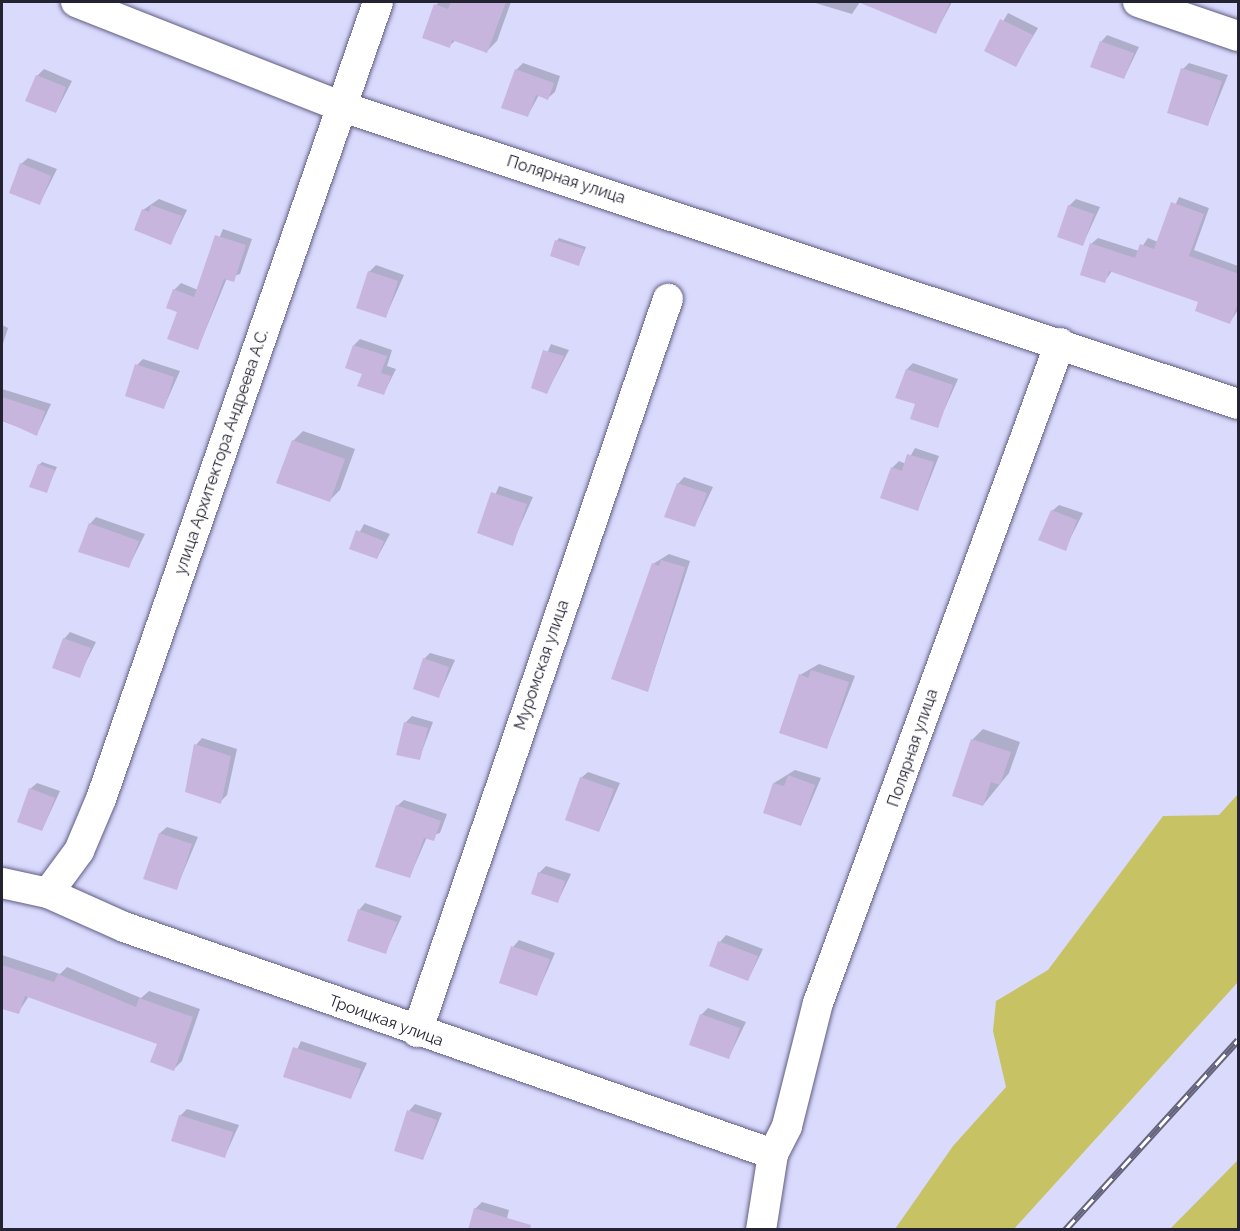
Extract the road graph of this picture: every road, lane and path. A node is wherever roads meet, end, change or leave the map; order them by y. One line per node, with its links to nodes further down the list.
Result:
1 (76, 2): 5 (street, Полярная улица)
2 (378, 2): 5 (street, улица Архитектора Андреева А.С.)
3 (1138, 2): 4 (street)
4 (1239, 36)
5 (343, 107): 7 (street, Полярная улица); 10 (street, улица Архитектора Андреева А.С.)
6 (668, 299): 11 (street, Муромская улица)
7 (1060, 344): 8 (street, Полярная улица); 12 (street, Полярная улица)
8 (1239, 404)
9 (2, 883): 10 (street, Троицкая улица)
10 (48, 893): 11 (street, Троицкая улица)
11 (417, 1032): 12 (street, Троицкая улица)
12 (773, 1154): 13 (street, Полярная улица)
13 (761, 1230)

